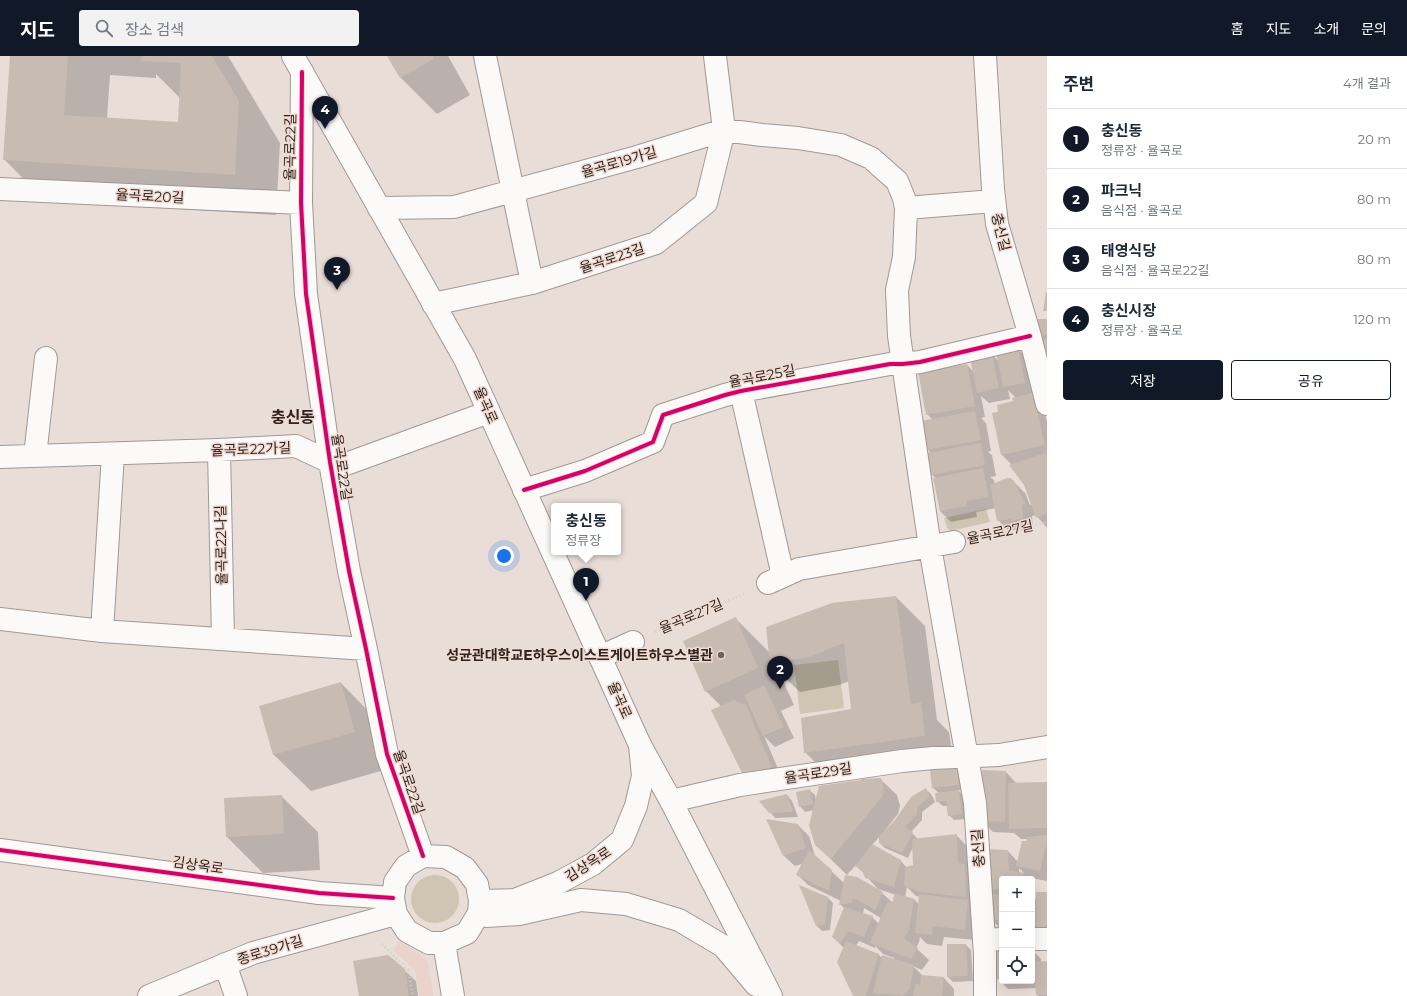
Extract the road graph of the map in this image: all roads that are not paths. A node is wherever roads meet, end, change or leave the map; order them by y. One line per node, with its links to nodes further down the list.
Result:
1 (485, 56): 7 (street)
2 (715, 56): 5 (street, 율곡로23길)
3 (981, 56): 8 (street, 충신길)
4 (298, 64): 9 (street, 율곡로22길); 10 (street, 율곡로)
5 (724, 130): 7 (street, 율곡로19가길); 11 (street); 12 (street, 율곡로23길)
6 (0, 189): 9 (street, 율곡로20길)
7 (512, 192): 10 (street); 12 (street)
8 (994, 201): 11 (street); 14 (street, 충신길)
9 (301, 203): 24 (street, 율곡로22길)
10 (379, 208): 13 (street, 율곡로)
11 (906, 208): 16 (street)
12 (532, 283): 13 (street, 율곡로23길)
13 (434, 304): 19 (street, 율곡로)
14 (1030, 336): 16 (street, 율곡로25길); 18 (street, 충신길)
15 (46, 358): 22 (street)
16 (903, 364): 17 (street, 율곡로25길); 27 (street)
17 (741, 391): 25 (street, 율곡로25길); 27 (street, 율곡로27길)
18 (1047, 404)
19 (489, 412): 24 (street, 율곡로22가길); 25 (street, 율곡로)
20 (219, 450): 21 (street, 율곡로22가길); 24 (street, 율곡로22가길); 32 (street, 율곡로22나길)
21 (113, 454): 22 (street, 율곡로22가길); 31 (street)
22 (35, 456): 23 (street, 율곡로22가길)
23 (0, 457)
24 (330, 462): 34 (street, 율곡로22길)
25 (524, 490): 28 (street, 율곡로)
26 (954, 542): 27 (street, 율곡로27길)
27 (930, 547): 38 (street)
28 (551, 549)
29 (554, 555): 35 (street, 율곡로)
30 (0, 619): 31 (street)
31 (102, 631): 32 (street)
32 (223, 639): 34 (street)
33 (633, 642): 35 (street)
34 (366, 649): 41 (street, 율곡로22길)
35 (600, 657): 36 (street, 율곡로)
36 (640, 745): 39 (street, 율곡로); 43 (street, 김상옥로)
37 (1047, 747): 38 (street, 율곡로29길)
38 (966, 756): 39 (street, 율곡로29길); 46 (street, 충신길)
39 (671, 801): 53 (street, 율곡로)
40 (0, 850): 42 (street, 김상옥로)
41 (423, 856): 42 (street); 43 (street)
42 (394, 906): 47 (street); 48 (street, 종로39가길)
43 (480, 907): 47 (street); 52 (street)
44 (1035, 939): 45 (street)
45 (1047, 939)
46 (993, 940): 54 (street, 충신길)
47 (444, 943): 51 (street)
48 (225, 964): 49 (street, 종로39가길); 50 (street)
49 (148, 996)
50 (236, 996)
51 (453, 996)
52 (765, 996)
53 (771, 996)
54 (985, 996)

